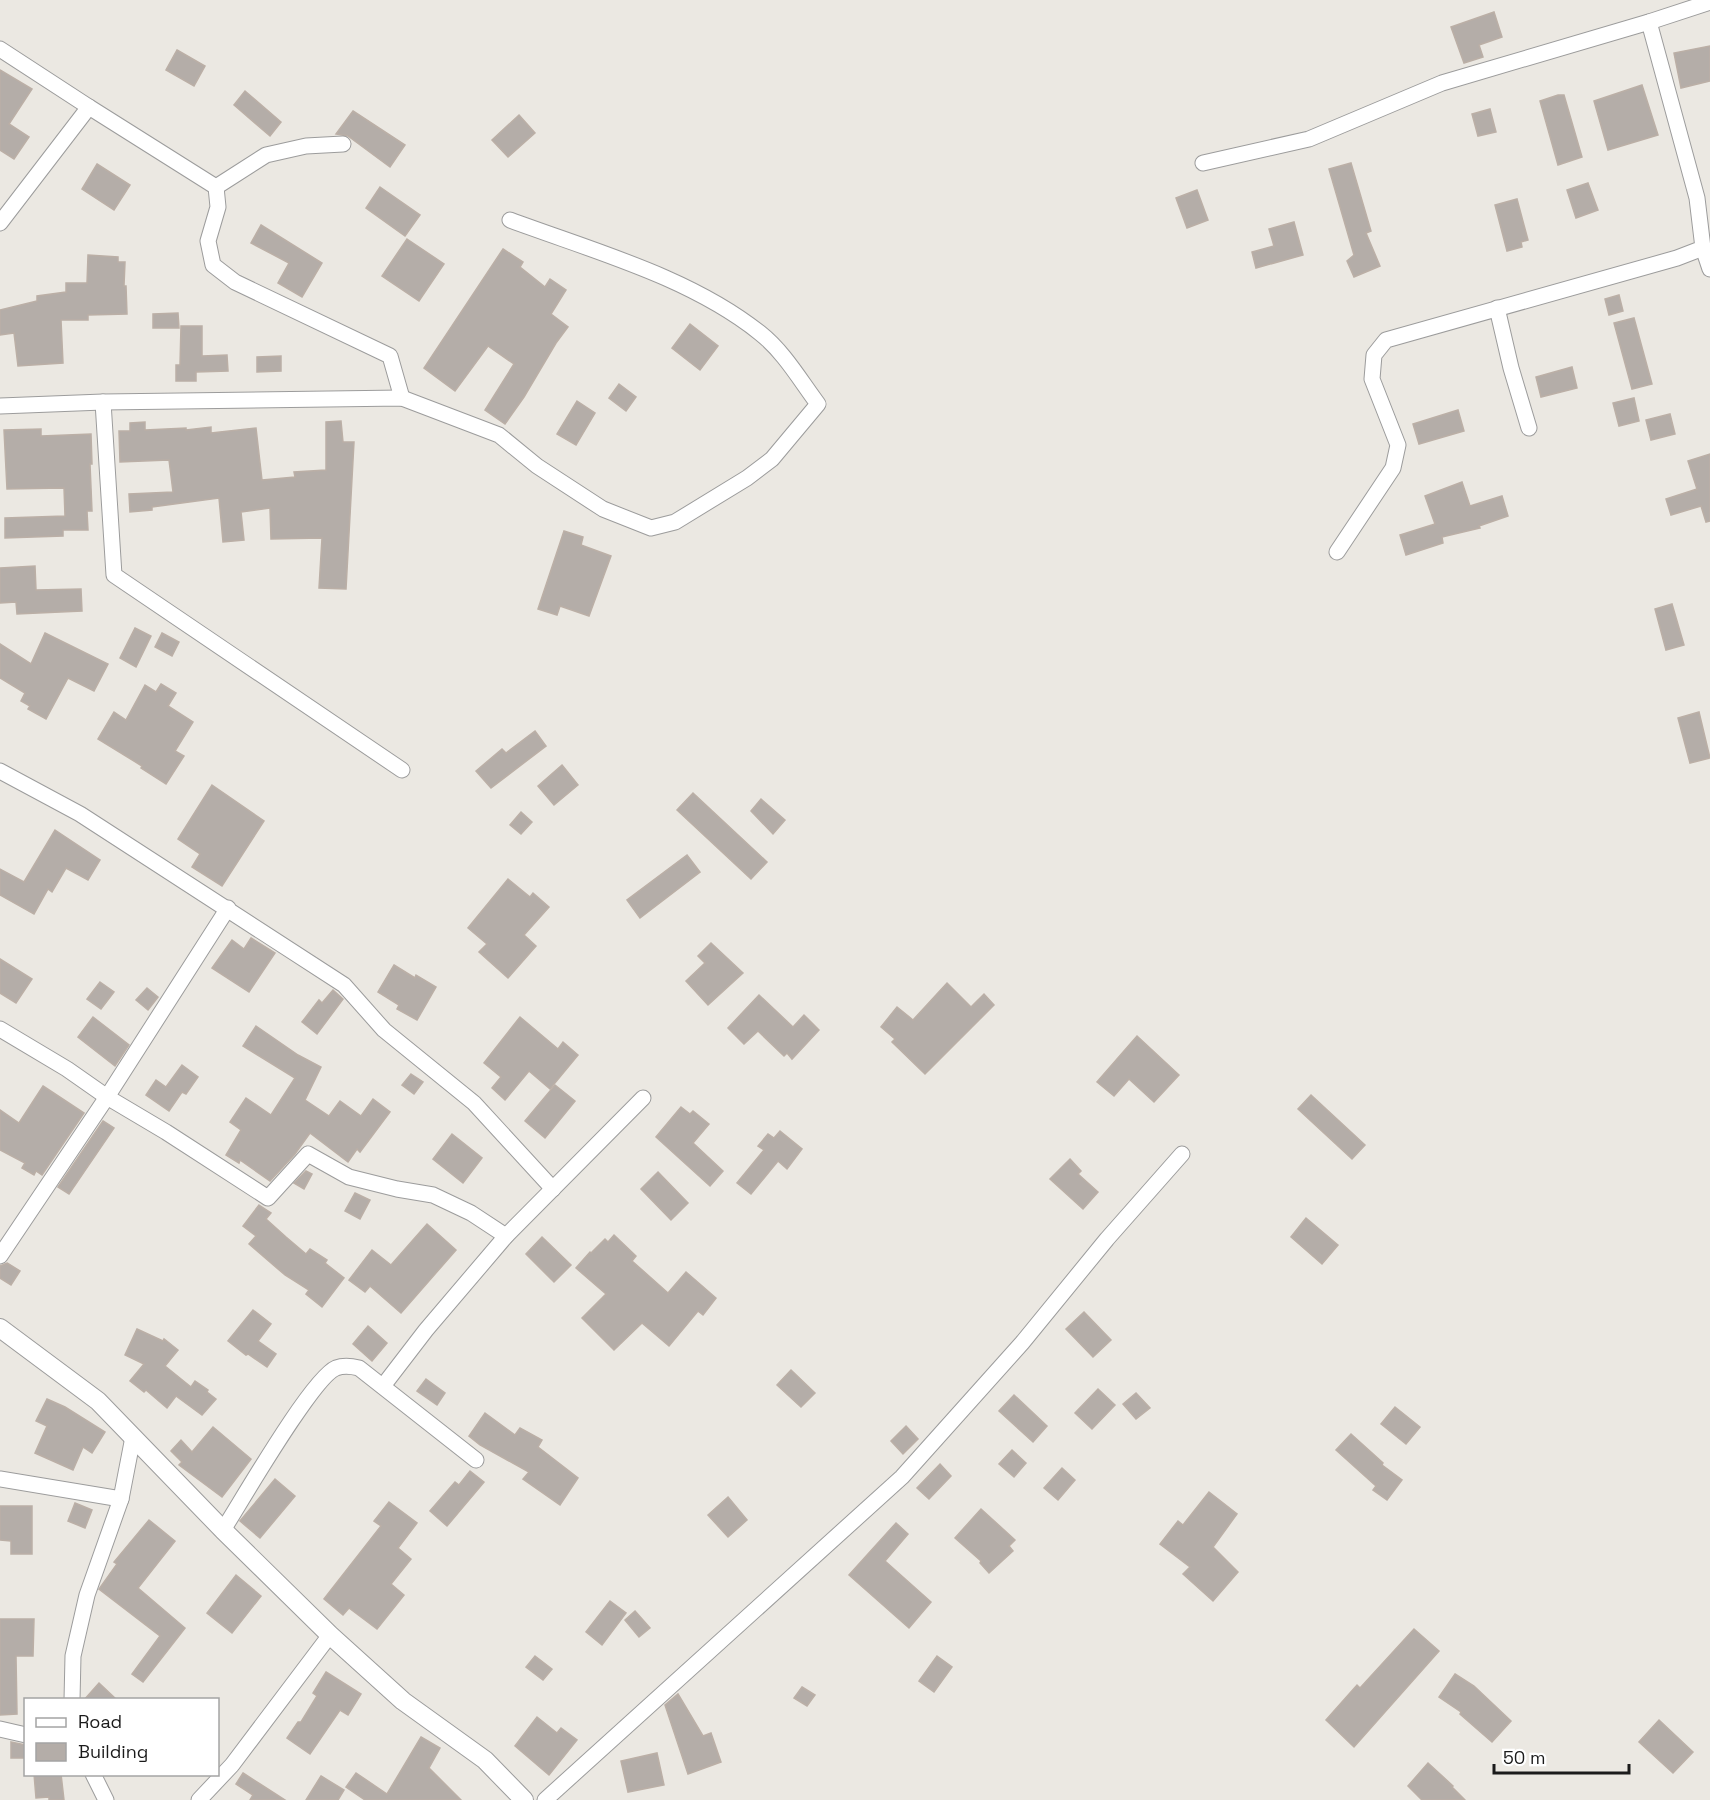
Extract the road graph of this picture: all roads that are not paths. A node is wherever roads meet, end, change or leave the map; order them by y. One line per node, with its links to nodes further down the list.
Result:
1 (1710, 2): 2 (street)
2 (1649, 22): 6 (street); 10 (street)
3 (0, 49): 4 (street)
4 (89, 107): 7 (street); 9 (street)
5 (343, 144): 7 (street)
6 (1203, 163)
7 (216, 187): 13 (street)
8 (510, 220): 13 (street)
9 (0, 223)
10 (1702, 248): 11 (street); 12 (street)
11 (1710, 269)
12 (1497, 308): 16 (street); 17 (street)
13 (402, 398): 14 (street)
14 (103, 402): 15 (street); 18 (street)
15 (0, 406)
16 (1529, 429)
17 (1337, 552)
18 (402, 770)
19 (0, 771): 20 (street)
20 (228, 908): 22 (street); 25 (street)
21 (0, 1029): 22 (street)
22 (107, 1097): 26 (street); 27 (street)
23 (643, 1098): 25 (street)
24 (1182, 1154): 44 (street)
25 (553, 1189): 26 (street)
26 (506, 1236): 29 (street)
27 (0, 1256)
28 (0, 1328): 30 (street)
29 (382, 1386): 31 (street); 34 (street)
30 (134, 1437): 33 (street); 34 (street)
31 (476, 1460)
32 (0, 1479): 33 (street)
33 (121, 1499): 36 (street)
34 (223, 1530): 35 (street)
35 (330, 1635): 42 (street); 43 (street)
36 (72, 1698)
37 (0, 1728): 38 (street); 39 (street)
38 (24, 1728)
39 (24, 1734)
40 (94, 1776): 41 (street)
41 (106, 1800)
42 (200, 1800)
43 (524, 1800)
44 (545, 1800)

